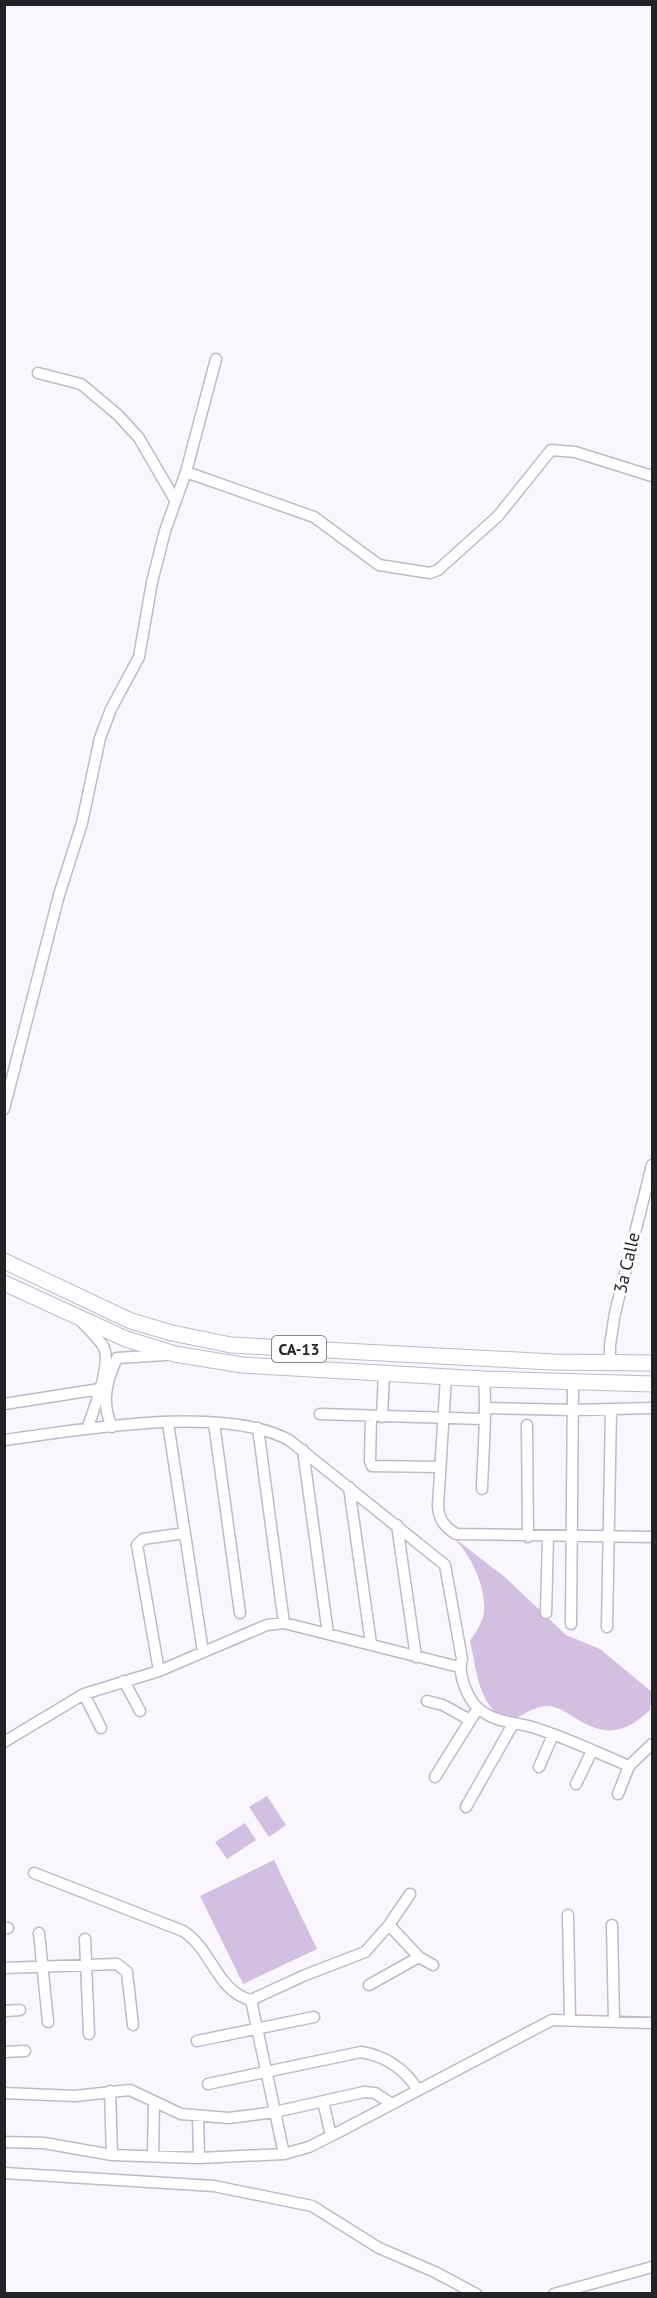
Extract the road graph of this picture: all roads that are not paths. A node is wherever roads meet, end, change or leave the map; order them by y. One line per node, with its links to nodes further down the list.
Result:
1 (216, 359): 3 (street)
2 (38, 373): 5 (street)
3 (186, 472): 4 (street); 5 (street)
4 (652, 476)
5 (176, 500): 6 (street)
6 (4, 1110)
7 (652, 1165): 8 (street, 3a Calle)
8 (648, 1194): 13 (street, 3a Calle)
9 (4, 1261): 13 (highway, CA-13)
10 (4, 1283): 11 (highway, CA-13)
11 (81, 1320): 12 (highway, CA-13); 20 (street)
12 (175, 1354): 15 (highway, CA-13); 33 (street)
13 (610, 1363): 14 (highway, CA-13)
14 (652, 1363)
15 (384, 1374): 16 (highway, CA-13); 27 (street)
16 (446, 1377): 17 (highway, CA-13); 28 (street)
17 (484, 1379): 18 (highway, CA-13); 22 (street)
18 (573, 1383): 19 (highway, CA-13); 25 (street)
19 (652, 1384)
20 (100, 1389): 21 (street); 35 (street)
21 (4, 1404)
22 (486, 1408): 25 (street); 29 (street)
23 (652, 1408): 24 (street)
24 (610, 1409): 25 (street); 45 (street)
25 (573, 1410): 44 (street)
26 (320, 1414): 27 (street)
27 (377, 1417): 28 (street); 38 (street)
28 (442, 1419): 29 (street); 38 (street)
29 (483, 1419): 40 (street)
30 (168, 1423): 31 (street); 33 (street); 42 (street)
31 (214, 1423): 34 (street); 48 (street)
32 (527, 1425): 46 (street)
33 (112, 1427): 35 (street)
34 (258, 1428): 37 (street); 50 (street)
35 (87, 1429): 36 (street)
36 (4, 1440)
37 (303, 1450): 39 (street); 53 (street)
38 (440, 1467): 46 (street)
39 (349, 1487): 41 (street); 54 (street)
40 (482, 1489)
41 (397, 1525): 56 (street); 57 (street)
42 (186, 1533): 55 (street); 58 (street)
43 (548, 1537): 44 (street); 46 (street); 49 (street)
44 (574, 1537): 45 (street); 51 (street)
45 (610, 1537): 47 (street); 52 (street)
46 (528, 1538)
47 (652, 1538)
48 (240, 1613)
49 (546, 1613)
50 (284, 1623): 53 (street); 55 (street)
51 (571, 1624)
52 (608, 1627)
53 (328, 1634): 54 (street)
54 (371, 1644): 56 (street)
55 (203, 1652): 58 (street)
56 (416, 1657): 57 (street)
57 (460, 1665): 62 (street)
58 (159, 1671): 59 (street)
59 (124, 1681): 60 (street); 63 (street)
60 (84, 1694): 66 (street); 68 (street)
61 (427, 1701): 64 (street)
62 (478, 1708): 64 (street); 65 (street)
63 (140, 1711)
64 (470, 1720): 73 (street)
65 (513, 1724): 67 (street); 76 (street)
66 (101, 1728)
67 (552, 1735): 70 (street); 72 (street)
68 (4, 1742)
69 (652, 1744): 71 (street)
70 (592, 1751): 71 (street); 74 (street)
71 (629, 1766): 75 (street)
72 (539, 1767)
73 (435, 1777)
74 (576, 1784)
75 (618, 1794)
76 (466, 1807)
77 (33, 1873): 90 (street)
78 (410, 1894): 80 (street)
79 (568, 1915): 94 (street)
80 (389, 1925): 84 (street); 90 (street)
81 (612, 1925): 95 (street)
82 (39, 1933): 87 (street)
83 (85, 1939): 85 (street)
84 (419, 1957): 86 (street); 89 (street)
85 (86, 1964): 87 (street); 98 (street); 100 (street)
86 (433, 1965)
87 (43, 1966): 88 (street); 96 (street)
88 (4, 1968)
89 (369, 1985)
90 (251, 2000): 99 (street)
91 (20, 2010): 92 (street)
92 (4, 2011)
93 (314, 2017): 99 (street)
94 (570, 2020): 95 (street); 106 (street)
95 (614, 2021): 97 (street)
96 (48, 2022)
97 (652, 2023)
98 (133, 2025)
99 (258, 2028): 101 (street); 104 (street)
100 (89, 2034)
101 (197, 2041)
102 (25, 2051): 103 (street)
103 (4, 2052)
104 (266, 2070): 105 (street); 106 (street); 112 (street)
105 (208, 2084)
106 (418, 2090): 111 (street)
107 (110, 2091): 108 (street); 110 (street); 117 (street)
108 (4, 2093)
109 (323, 2101): 111 (street); 112 (street); 114 (street)
110 (154, 2102): 113 (street); 118 (street)
111 (392, 2104): 114 (street)
112 (275, 2112): 113 (street); 116 (street)
113 (198, 2116): 119 (street)
114 (331, 2136): 116 (street)
115 (4, 2142): 117 (street)
116 (284, 2154): 119 (street)
117 (112, 2155): 118 (street)
118 (153, 2156): 119 (street)
119 (199, 2158)
120 (4, 2173): 122 (street)
121 (652, 2267): 123 (street)
122 (476, 2294)
123 (554, 2294)

